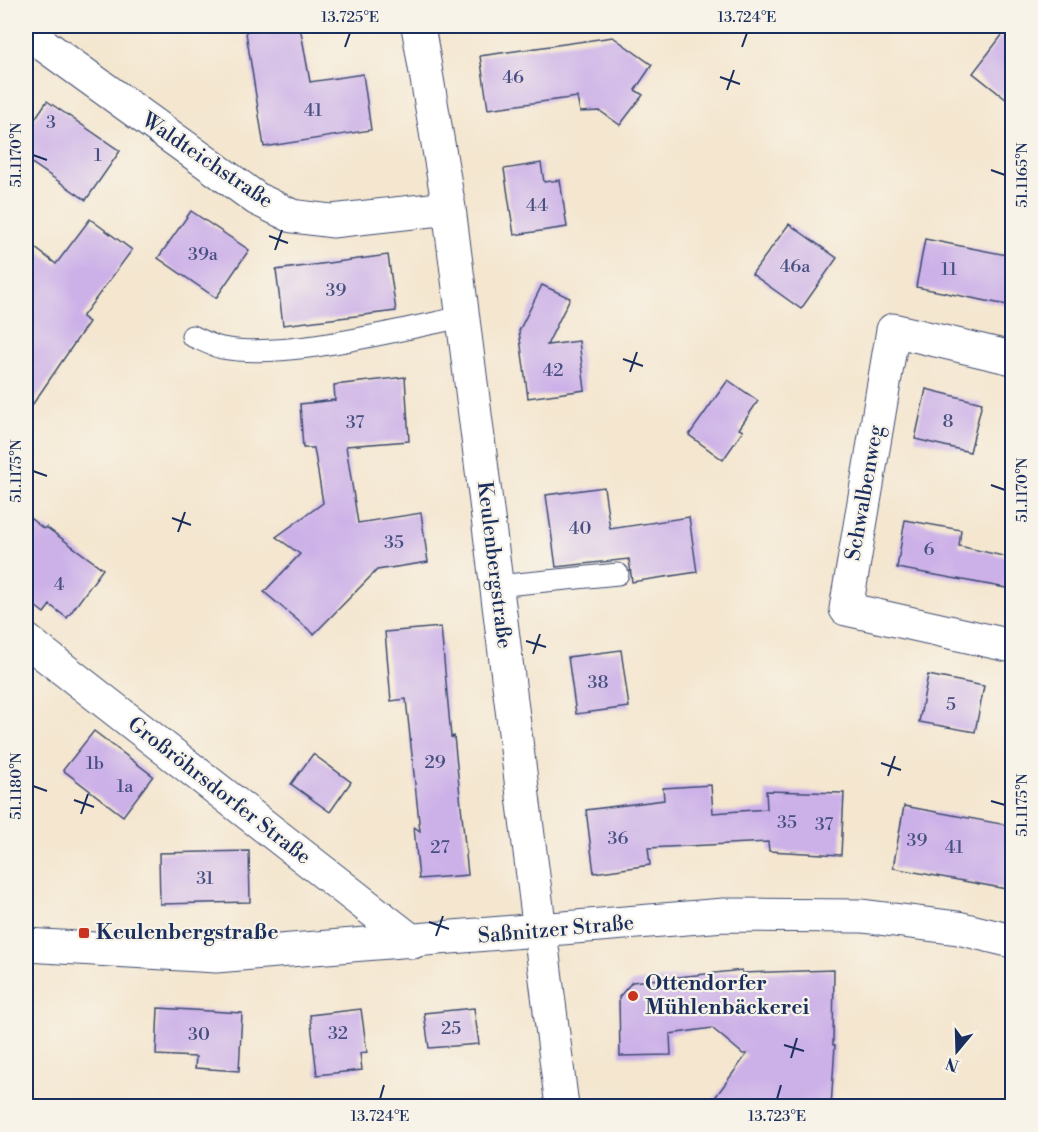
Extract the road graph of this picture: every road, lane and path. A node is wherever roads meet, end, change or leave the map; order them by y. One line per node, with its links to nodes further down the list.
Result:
1 (418, 26): 3 (street, Keulenbergstraße)
2 (26, 32): 3 (street, Waldteichstraße)
3 (448, 208): 4 (street, Keulenbergstraße)
4 (463, 317): 5 (lane); 8 (street, Keulenbergstraße)
5 (192, 336)
6 (1012, 357): 10 (street, Schwalbenweg)
7 (618, 574): 8 (lane)
8 (496, 586): 11 (street, Keulenbergstraße)
9 (26, 640): 13 (street, Großröhrsdorfer Straße)
10 (1012, 646)
11 (539, 931): 12 (street, Saßnitzer Straße); 13 (street, Saßnitzer Straße); 15 (street, Keulenbergstraße)
12 (1012, 941)
13 (413, 942): 14 (street, Saßnitzer Straße)
14 (26, 945)
15 (562, 1107)

